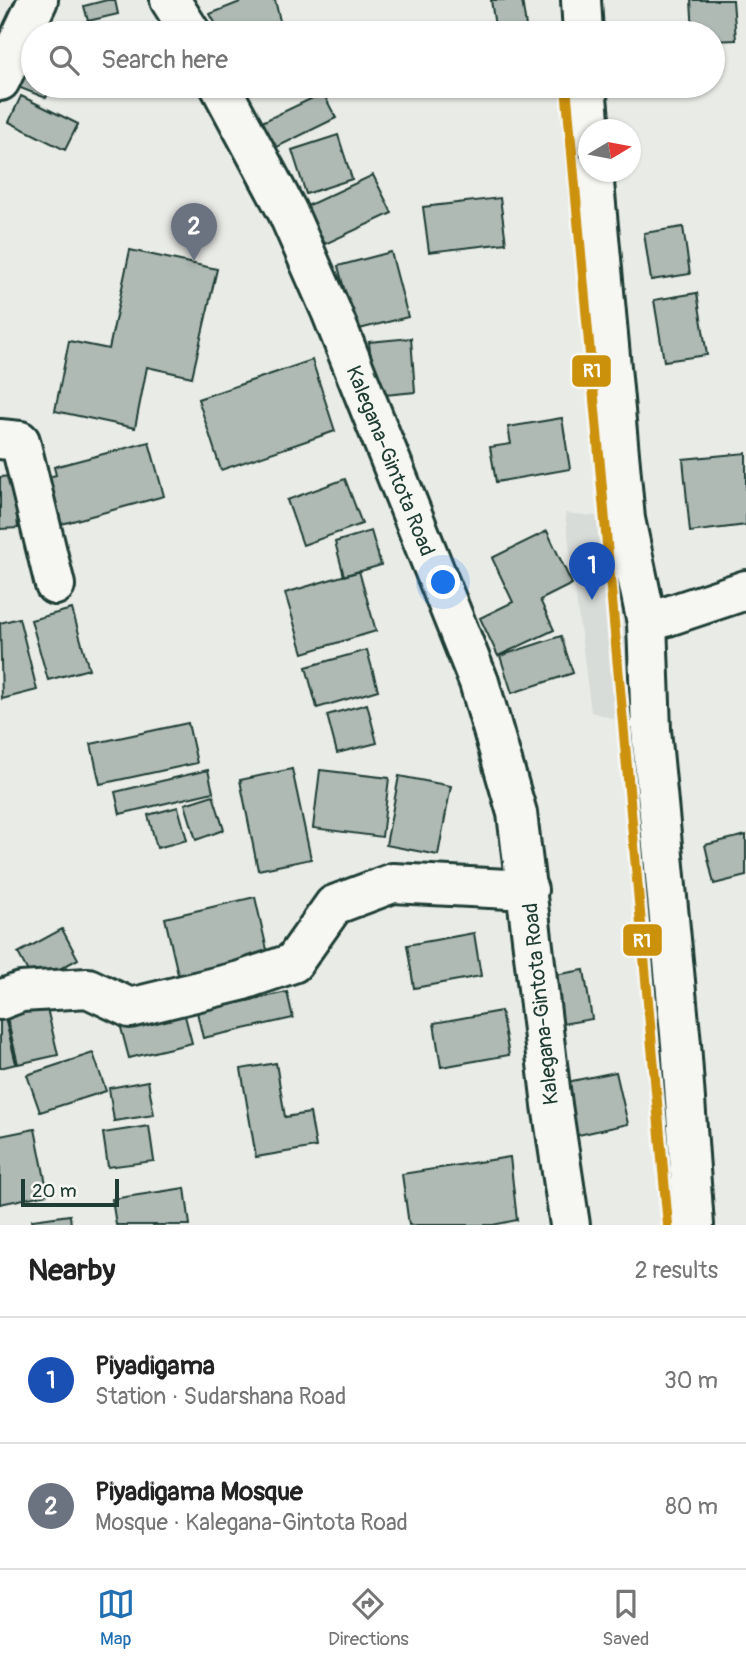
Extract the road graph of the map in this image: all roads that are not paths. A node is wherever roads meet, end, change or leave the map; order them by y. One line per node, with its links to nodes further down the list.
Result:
1 (38, 0): 4 (street)
2 (170, 0): 5 (street)
3 (581, 0): 6 (street)
4 (28, 21)
5 (183, 21)
6 (582, 21)
7 (21, 36): 8 (street)
8 (0, 81)
9 (226, 98): 17 (street, Kalegana-Gintota Road)
10 (587, 98): 11 (street)
11 (589, 119)
12 (594, 182): 16 (street)
13 (0, 439): 14 (street)
14 (55, 585)
15 (746, 590): 16 (street)
16 (648, 623): 20 (street)
17 (528, 890): 18 (street); 19 (street, Kalegana-Gintota Road)
18 (0, 999)
19 (570, 1225)
20 (694, 1225)

